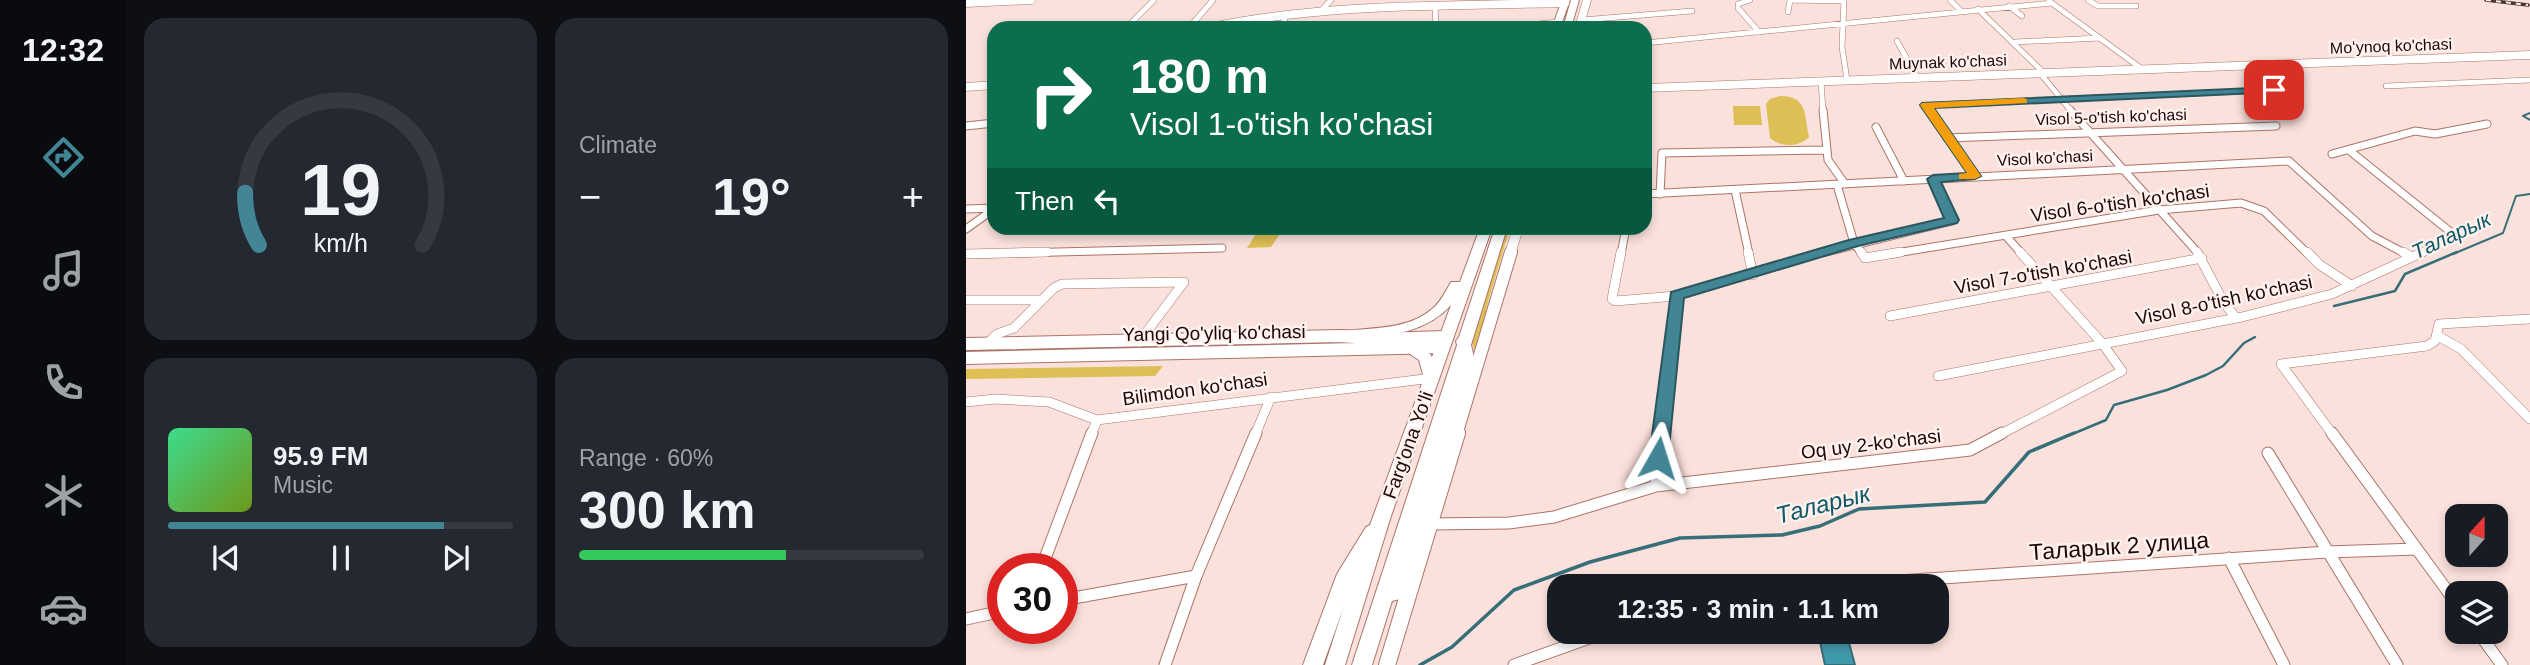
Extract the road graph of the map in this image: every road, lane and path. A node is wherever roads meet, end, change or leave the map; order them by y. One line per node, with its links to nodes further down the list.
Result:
1 (1031, 0): 13 (street)
2 (1154, 0): 24 (street)
3 (1213, 0): 25 (street)
4 (1331, 0): 21 (street)
5 (1575, 0): 30 (main road)
6 (1587, 0): 31 (street)
7 (1750, 0): 35 (street)
8 (1844, 0): 20 (street); 33 (street)
9 (1950, 0): 19 (street)
10 (2088, 0): 16 (street)
11 (1565, 2): 14 (street); 29 (main road)
12 (2050, 2): 15 (street); 37 (street)
13 (966, 3)
14 (1436, 6): 21 (street); 28 (street)
15 (2009, 6): 17 (street); 23 (street)
16 (2136, 6)
17 (1978, 9): 19 (street); 40 (street)
18 (1692, 11): 32 (street)
19 (1961, 11): 33 (street)
20 (1788, 12)
21 (1319, 13): 22 (street)
22 (1286, 16): 26 (street); 27 (street)
23 (2022, 16)
24 (1133, 21)
25 (1195, 21)
26 (1237, 21)
27 (1284, 21)
28 (1436, 21)
29 (1558, 21)
30 (1569, 21)
31 (1582, 21)
32 (1607, 21)
33 (1843, 23): 34 (street); 47 (street)
34 (1786, 29): 35 (street); 36 (street)
35 (1759, 32): 39 (street)
36 (1785, 38)
37 (2100, 38): 40 (street); 43 (street)
38 (1897, 41): 45 (street)
39 (1652, 42)
40 (2015, 42): 44 (street)
41 (2530, 55): 42 (street, Moʻynoq ko'chasi)
42 (2253, 65): 43 (street, Muynak ko'chasi); 53 (street)
43 (2141, 69): 44 (street, Muynak ko'chasi)
44 (2042, 73): 45 (street, Muynak ko'chasi); 53 (street)
45 (1917, 77): 47 (street, Muynak ko'chasi)
46 (2530, 79): 50 (street)
47 (1847, 80): 48 (street, Muynak ko'chasi)
48 (1821, 81): 52 (street, Muynak ko'chasi); 61 (street)
49 (987, 86): 51 (street)
50 (2385, 86)
51 (966, 87)
52 (1652, 88)
53 (2060, 100): 59 (street); 60 (street)
54 (987, 124): 56 (street)
55 (2487, 124): 62 (street)
56 (966, 126)
57 (2276, 126): 59 (street, Visol 5-o'tish ko'chasi)
58 (1876, 127): 67 (street)
59 (2088, 132): 60 (street, Visol 5-o'tish ko'chasi); 64 (street)
60 (1947, 138): 65 (street)
61 (1825, 150): 68 (street); 71 (street)
62 (2350, 151): 63 (street); 85 (street, Visol 8-o'tish ko'chasi)
63 (2332, 154)
64 (2122, 168): 65 (street, Visol ko'chasi); 74 (street); 85 (street, Visol ko'chasi)
65 (1975, 176): 66 (street, Visol ko'chasi)
66 (1933, 179): 67 (street, Visol ko'chasi); 82 (street)
67 (1904, 181): 68 (street, Visol ko'chasi)
68 (1841, 184): 69 (street, Visol ko'chasi); 82 (street)
69 (1735, 190): 71 (street, Visol ko'chasi); 89 (street)
70 (1652, 194): 71 (street, Visol ko'chasi)
71 (1660, 194)
72 (966, 209): 73 (street)
73 (987, 209)
74 (2159, 209): 81 (street, Visol 6-o'tish ko'chasi); 88 (street); 91 (street, Visol 6-o'tish ko'chasi)
75 (987, 214): 76 (street)
76 (966, 229)
77 (1483, 235): 86 (main road, Farg'ona Yo'li)
78 (1498, 235): 101 (main road, Farg'ona Yo'li)
79 (1516, 235): 116 (street)
80 (1625, 235): 92 (street)
81 (2006, 236): 87 (street, Visol 6-o'tish ko'chasi); 90 (street, Oq uy 2-ko'chasi)
82 (1854, 243): 87 (street); 89 (street)
83 (1222, 248): 84 (street)
84 (966, 254)
85 (2413, 257): 91 (street, Visol 8-o'tish ko'chasi)
86 (1475, 258): 98 (main road); 101 (main road, Farg'ona Yo'li)
87 (1864, 258)
88 (2202, 258): 90 (street, Visol 7-o'tish ko'chasi); 96 (street)
89 (1754, 275): 92 (street)
90 (2051, 286): 95 (street, Visol 7-o'tish ko'chasi); 103 (street, Oq uy 2-ko'chasi)
91 (2352, 286): 96 (street, Visol 8-o'tish ko'chasi)
92 (1676, 296): 114 (street)
93 (966, 300): 94 (street)
94 (1042, 300): 100 (street); 102 (street)
95 (1890, 316)
96 (2236, 318): 103 (street, Visol 8-o'tish ko'chasi)
97 (2530, 318): 99 (street)
98 (1341, 336): 100 (street, Yangi Qo'yliq ko'chasi); 101 (street, Yangi Qo'yliq ko'chasi)
99 (2438, 336): 111 (street); 117 (street)
100 (1139, 342): 102 (street, Yangi Qo'yliq ko'chasi)
101 (1451, 342): 105 (street, Yangi Qo'yliq ko'chasi); 108 (main road, Farg'ona Yo'li); 129 (main road)
102 (988, 343): 104 (street, Yangi Qo'yliq ko'chasi)
103 (2102, 343): 107 (street, Visol 8-o'tish ko'chasi); 114 (street, Oq uy 2-ko'chasi)
104 (966, 344)
105 (1408, 348): 106 (street, Yangi Qo'yliq ko'chasi); 108 (main road)
106 (966, 358)
107 (1938, 376)
108 (1432, 378): 109 (street, Bilimdon ko'chasi); 115 (main road, Farg'ona Yo'li)
109 (1271, 397): 112 (street, Bilimdon ko'chasi); 121 (street)
110 (966, 402): 112 (street, Bilimdon ko'chasi)
111 (2530, 419)
112 (1097, 420): 119 (street)
113 (2268, 453): 118 (street)
114 (1656, 486): 116 (street, Oq uy 2-ko'chasi)
115 (1382, 516): 131 (main road); 132 (main road, Farg'ona Yo'li)
116 (1431, 524): 133 (street)
117 (2417, 549): 118 (street, Таларык 2 улица); 123 (street)
118 (2327, 552): 120 (street, Таларык 2 улица); 136 (street)
119 (1047, 553)
120 (2228, 558): 122 (street, Таларык 2 улица); 135 (street)
121 (1196, 576): 124 (street); 130 (street)
122 (1949, 577)
123 (2445, 588)
124 (1078, 597)
125 (987, 614): 126 (street)
126 (966, 619)
127 (1573, 644): 134 (street)
128 (2487, 644): 137 (street)
129 (1364, 658)
130 (1165, 665)
131 (1313, 665)
132 (1335, 665)
133 (1387, 665)
134 (1514, 665)
135 (2284, 665)
136 (2397, 665)
137 (2502, 665)

